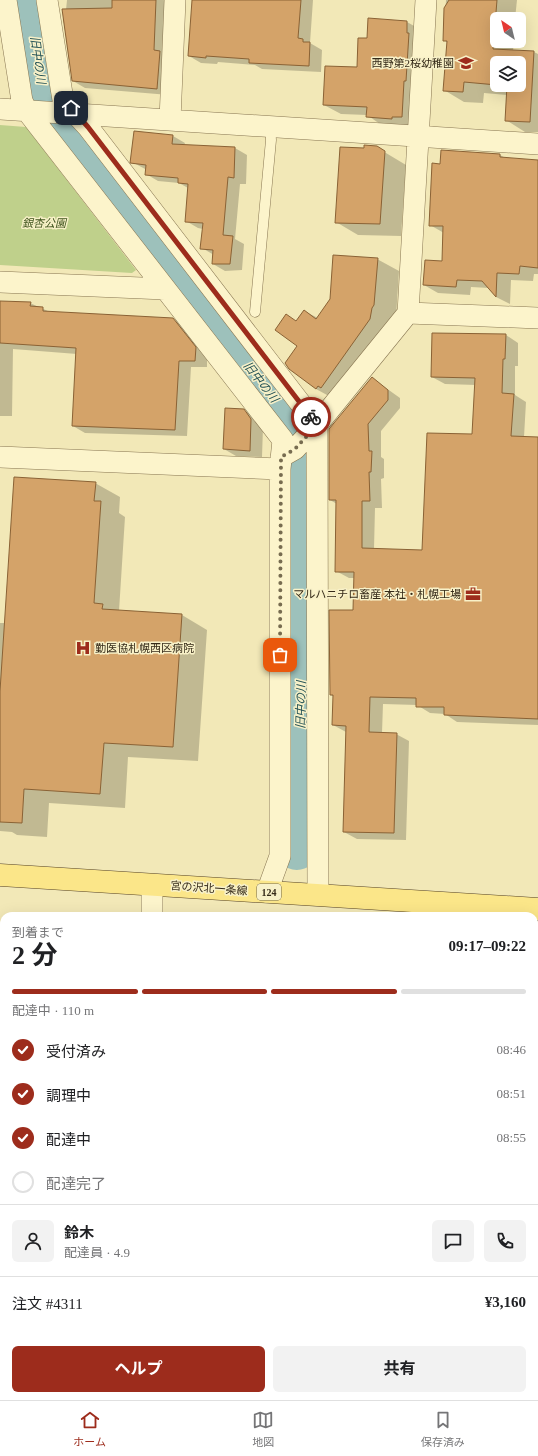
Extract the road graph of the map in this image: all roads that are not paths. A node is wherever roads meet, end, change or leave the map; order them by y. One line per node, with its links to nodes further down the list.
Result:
1 (6, 0): 6 (street)
2 (47, 0): 7 (street)
3 (175, 0): 8 (street)
4 (426, 0): 10 (street)
5 (0, 109): 6 (street)
6 (32, 111): 7 (street); 13 (street)
7 (72, 114): 8 (street); 17 (street)
8 (170, 120): 9 (street)
9 (270, 126): 10 (street); 14 (lane)
10 (417, 137): 11 (street); 15 (street)
11 (538, 144)
12 (0, 282): 13 (street)
13 (166, 289): 19 (street)
14 (255, 312)
15 (408, 313): 16 (street); 17 (street)
16 (538, 318)
17 (313, 429): 19 (street); 23 (street)
18 (0, 457): 19 (street)
19 (286, 458): 22 (street)
20 (0, 875): 21 (main road, 宮の沢北一条線 / 124)
21 (152, 885): 22 (main road, 宮の沢北一条線 / 124); 26 (street)
22 (267, 892): 23 (main road, 宮の沢北一条線 / 124)
23 (318, 895): 25 (main road, 宮の沢北一条線 / 124)
24 (538, 909): 25 (main road, 宮の沢北一条線 / 124)
25 (474, 910)
26 (152, 912)

